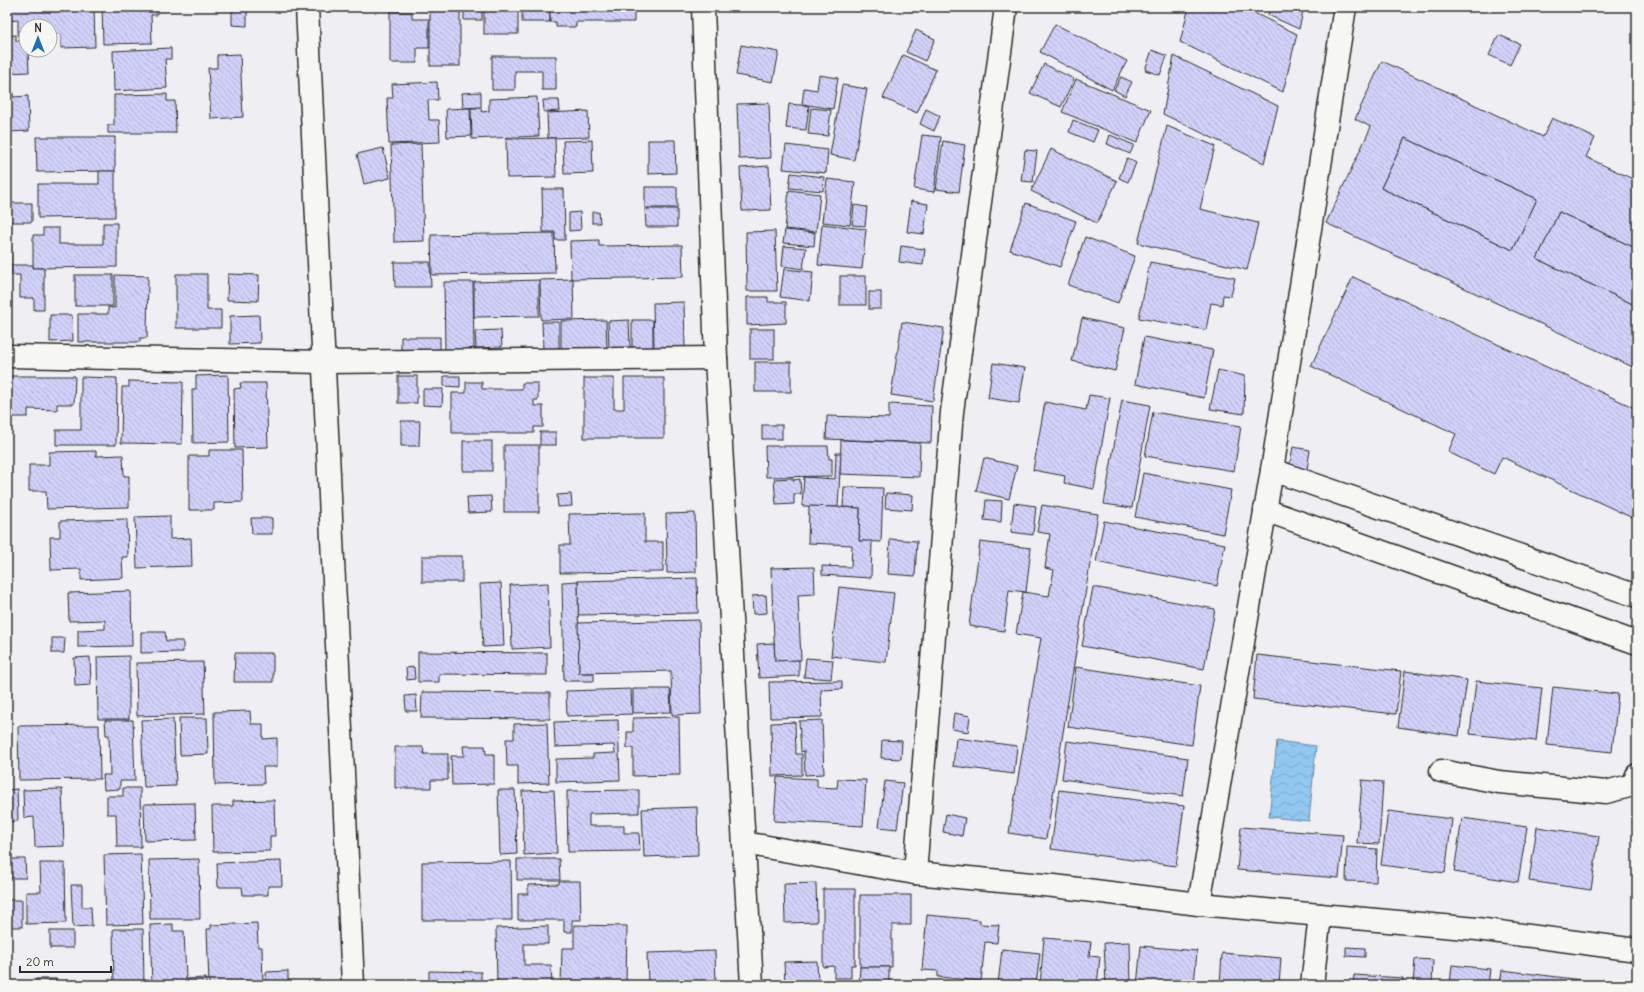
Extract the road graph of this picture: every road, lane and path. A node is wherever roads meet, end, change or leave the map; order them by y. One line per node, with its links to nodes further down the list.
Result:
1 (307, 7): 7 (street)
2 (703, 7): 6 (street)
3 (1006, 7): 15 (street)
4 (1345, 7): 8 (street)
5 (7, 356): 7 (street)
6 (716, 358): 7 (street); 14 (street)
7 (324, 362): 19 (street)
8 (1272, 470): 9 (street); 10 (street)
9 (1265, 510): 11 (street); 16 (street)
10 (1637, 596)
11 (1637, 643)
12 (1442, 771): 13 (street)
13 (1637, 775)
14 (744, 843): 15 (street); 20 (street)
15 (915, 873): 16 (street)
16 (1199, 904): 17 (street)
17 (1320, 915): 18 (street); 21 (street)
18 (1637, 950)
19 (353, 985)
20 (752, 985)
21 (1312, 985)

